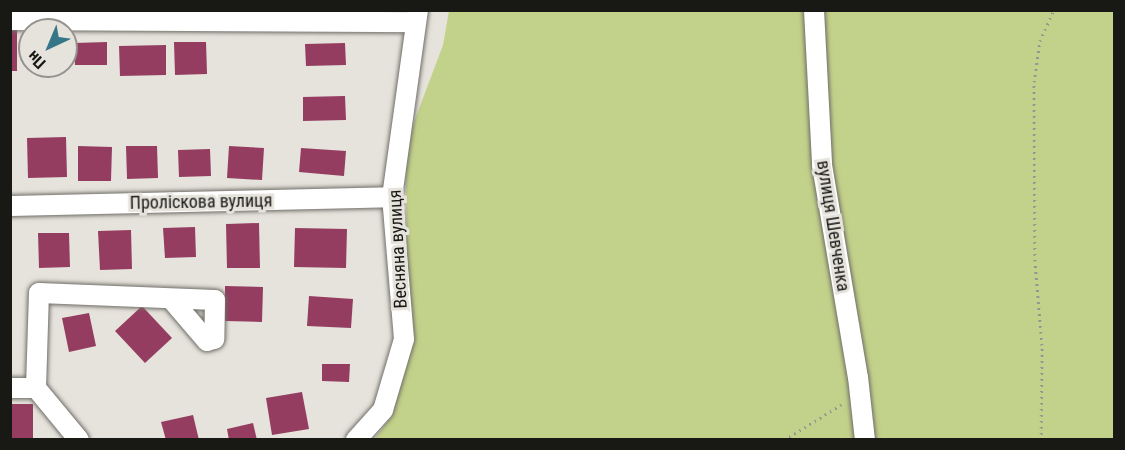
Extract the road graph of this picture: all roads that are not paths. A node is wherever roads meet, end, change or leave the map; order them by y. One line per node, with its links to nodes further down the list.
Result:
1 (814, 10): 11 (street, вулиця Шевченка)
2 (416, 16): 3 (street); 4 (street, Весняна вулиця)
3 (10, 20)
4 (392, 197): 5 (street, Проліскова вулиця); 10 (street, Весняна вулиця)
5 (10, 206)
6 (172, 300): 8 (street)
7 (10, 388): 8 (street)
8 (36, 388): 9 (street)
9 (79, 440)
10 (356, 440)
11 (865, 440)

